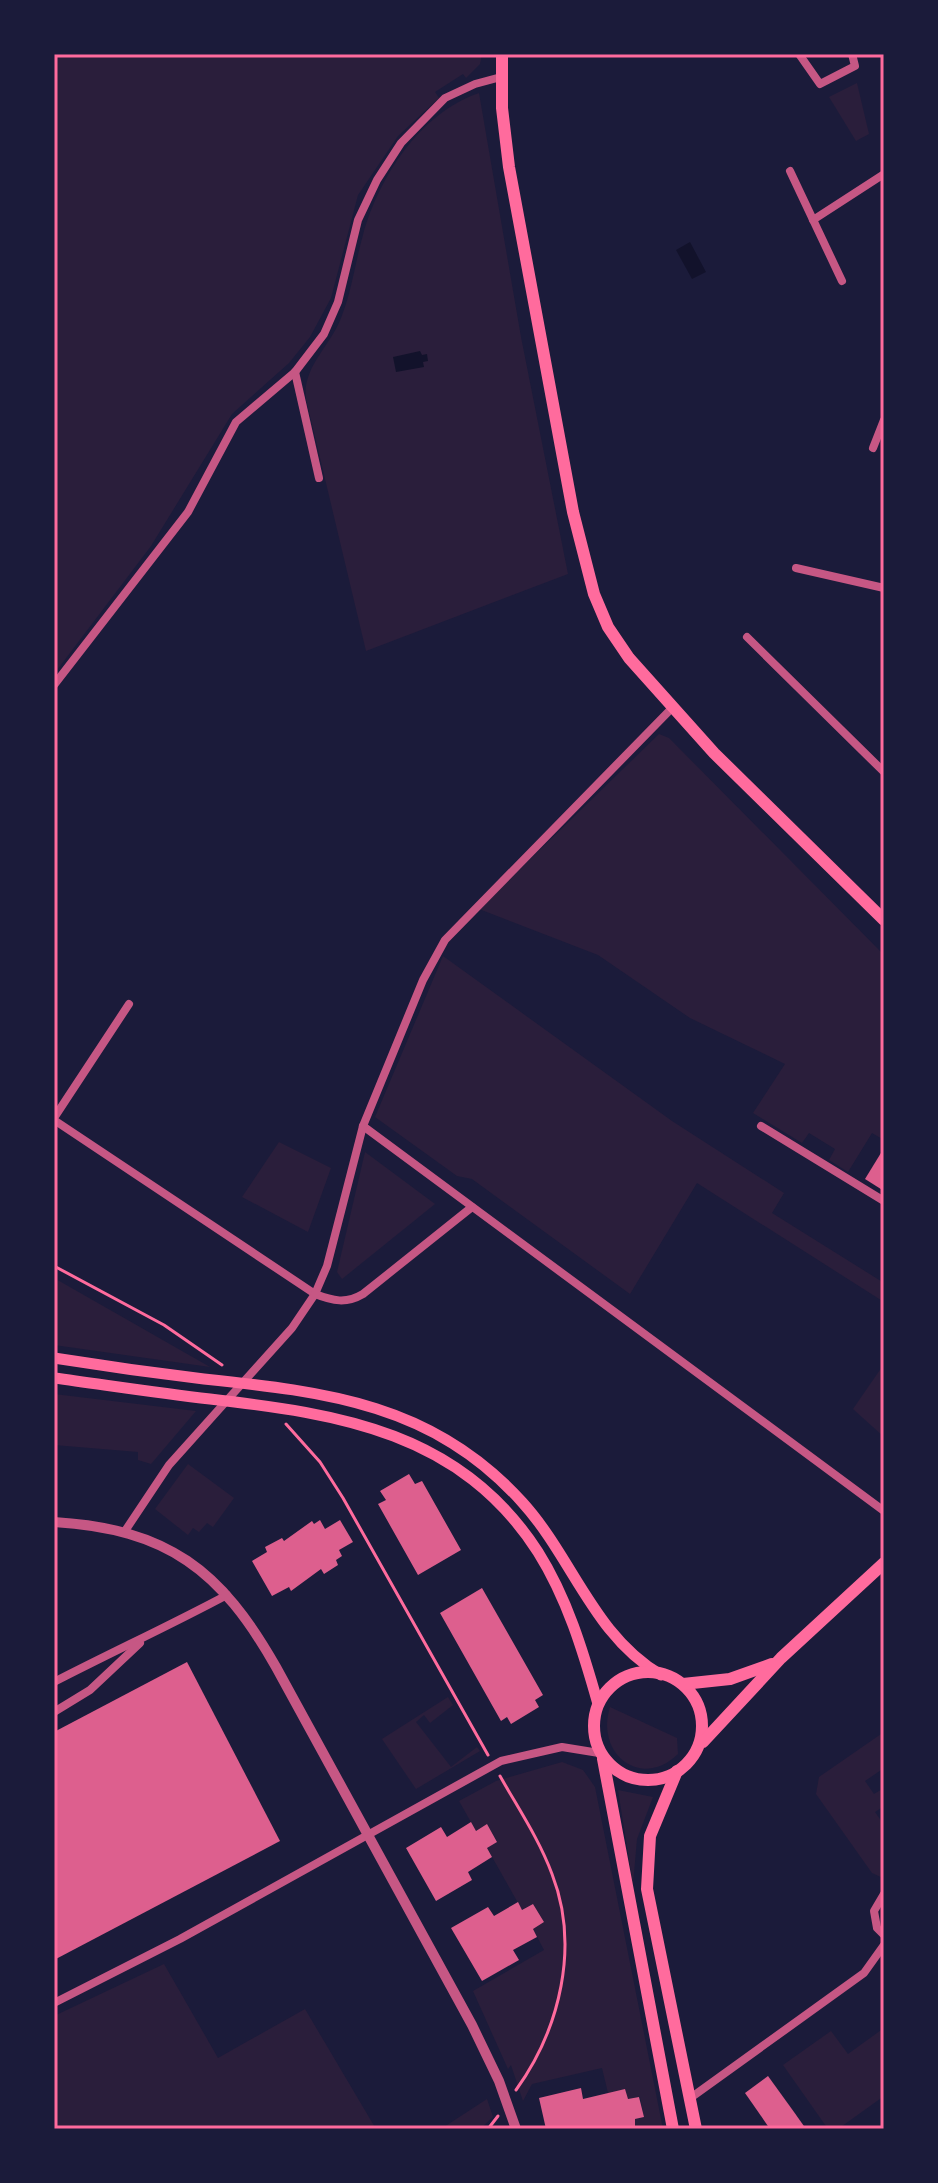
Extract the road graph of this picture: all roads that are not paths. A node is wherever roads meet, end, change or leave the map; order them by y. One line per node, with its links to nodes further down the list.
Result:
1 (502, 54): 4 (main road)
2 (799, 54): 3 (street)
3 (852, 54)
4 (501, 77): 9 (street); 17 (main road)
5 (790, 171): 7 (street)
6 (884, 174): 7 (street)
7 (813, 220): 8 (street)
8 (842, 281)
9 (295, 372): 12 (street); 16 (street)
10 (884, 420): 11 (street)
11 (873, 448)
12 (319, 478)
13 (796, 568): 14 (street)
14 (884, 588)
15 (747, 637): 18 (street)
16 (54, 685)
17 (673, 707): 19 (main road); 22 (street)
18 (883, 770)
19 (884, 920)
20 (129, 1004): 21 (street)
21 (54, 1119): 26 (street)
22 (363, 1126): 25 (street); 26 (street)
23 (761, 1126): 24 (street)
24 (884, 1201)
25 (472, 1207): 26 (street); 29 (street)
26 (315, 1294): 31 (street)
27 (54, 1358): 36 (main road)
28 (54, 1378): 39 (main road)
29 (884, 1511)
30 (54, 1522): 31 (street)
31 (125, 1531): 33 (street)
32 (884, 1563): 35 (main road)
33 (227, 1595): 34 (street); 44 (street)
34 (140, 1642): 37 (street); 40 (street)
35 (781, 1658): 38 (main road); 41 (main road)
36 (661, 1675): 38 (main road); 39 (main road)
37 (54, 1682)
38 (683, 1684): 41 (main road)
39 (598, 1704): 42 (main road)
40 (54, 1712)
41 (701, 1744): 43 (main road)
42 (601, 1756): 43 (main road); 44 (street); 51 (main road)
43 (677, 1771): 49 (main road)
44 (368, 1836): 48 (street); 50 (street)
45 (884, 1894): 46 (street)
46 (884, 1935)
47 (884, 1945): 49 (street)
48 (54, 2003)
49 (689, 2099): 52 (main road)
50 (516, 2129)
51 (673, 2129)
52 (696, 2129)

